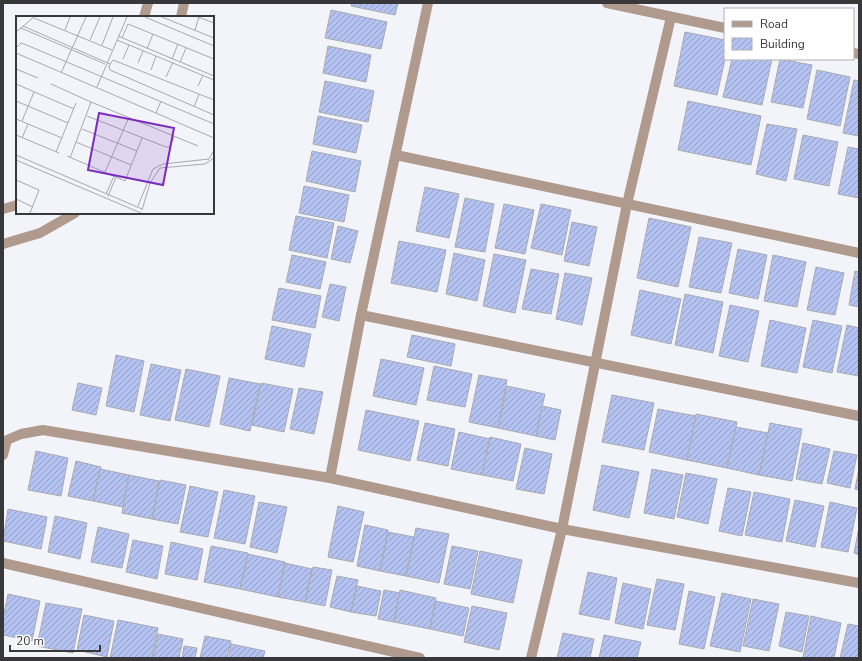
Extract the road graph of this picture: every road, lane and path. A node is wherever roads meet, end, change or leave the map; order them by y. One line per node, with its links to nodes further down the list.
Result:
1 (148, 3): 5 (street)
2 (184, 3): 6 (street)
3 (428, 3): 9 (street)
4 (607, 3): 7 (street)
5 (144, 16)
6 (181, 16)
7 (671, 17): 8 (street); 10 (street)
8 (724, 28)
9 (396, 155): 10 (street); 16 (street)
10 (626, 204): 15 (street); 17 (street)
11 (16, 205): 12 (street)
12 (3, 209)
13 (73, 214): 14 (street)
14 (3, 244)
15 (859, 253)
16 (361, 315): 17 (street); 20 (street)
17 (594, 362): 18 (street); 21 (street)
18 (859, 416)
19 (3, 454): 20 (street)
20 (330, 478): 21 (street)
21 (562, 529): 23 (street); 25 (street)
22 (3, 563): 24 (street)
23 (859, 583)
24 (420, 658)
25 (531, 658)

